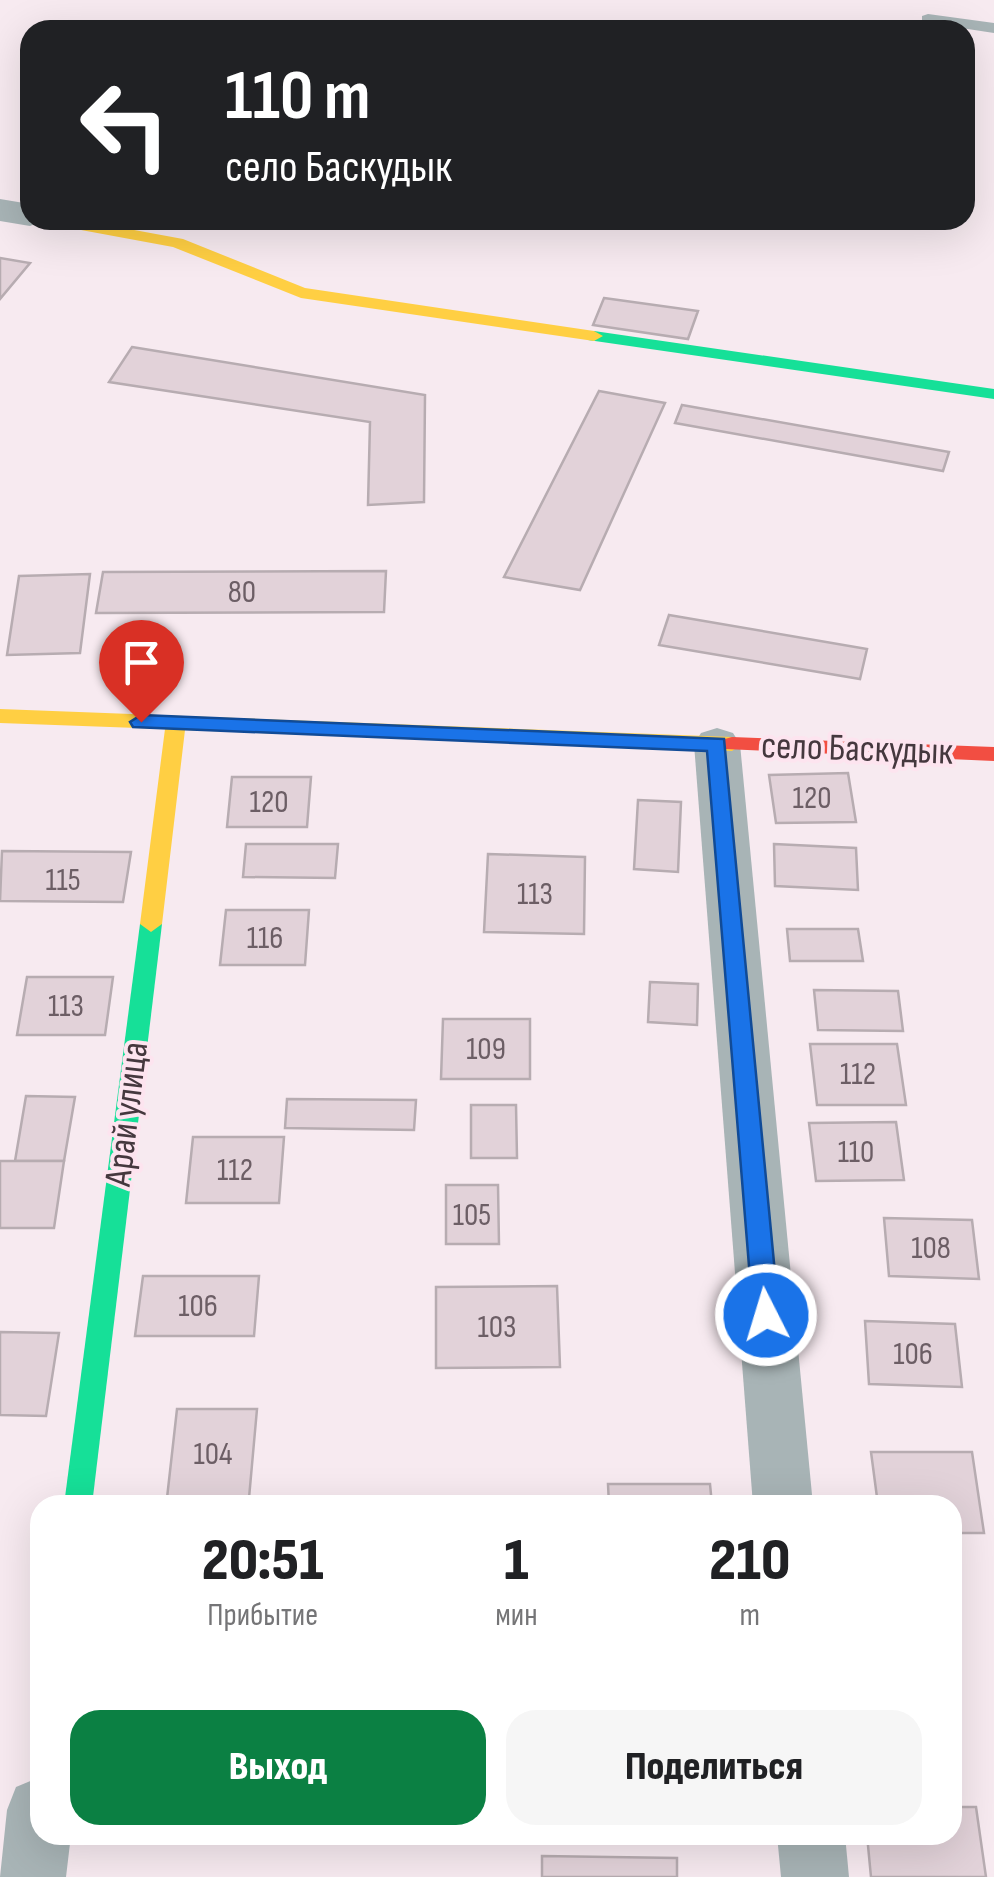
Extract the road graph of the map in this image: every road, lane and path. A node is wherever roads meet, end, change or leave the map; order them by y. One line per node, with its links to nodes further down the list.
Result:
1 (928, 18): 2 (lane)
2 (941, 20)
3 (107, 230): 4 (street)
4 (994, 394)
5 (0, 716): 6 (street, село Баскудык)
6 (176, 723): 7 (street, село Баскудык); 9 (street, Арай улица)
7 (717, 744): 8 (street, село Баскудык); 10 (street)
8 (994, 754)
9 (79, 1495)
10 (782, 1495)
11 (36, 1845): 13 (street)
12 (812, 1845): 14 (street)
13 (32, 1877)
14 (815, 1877)

